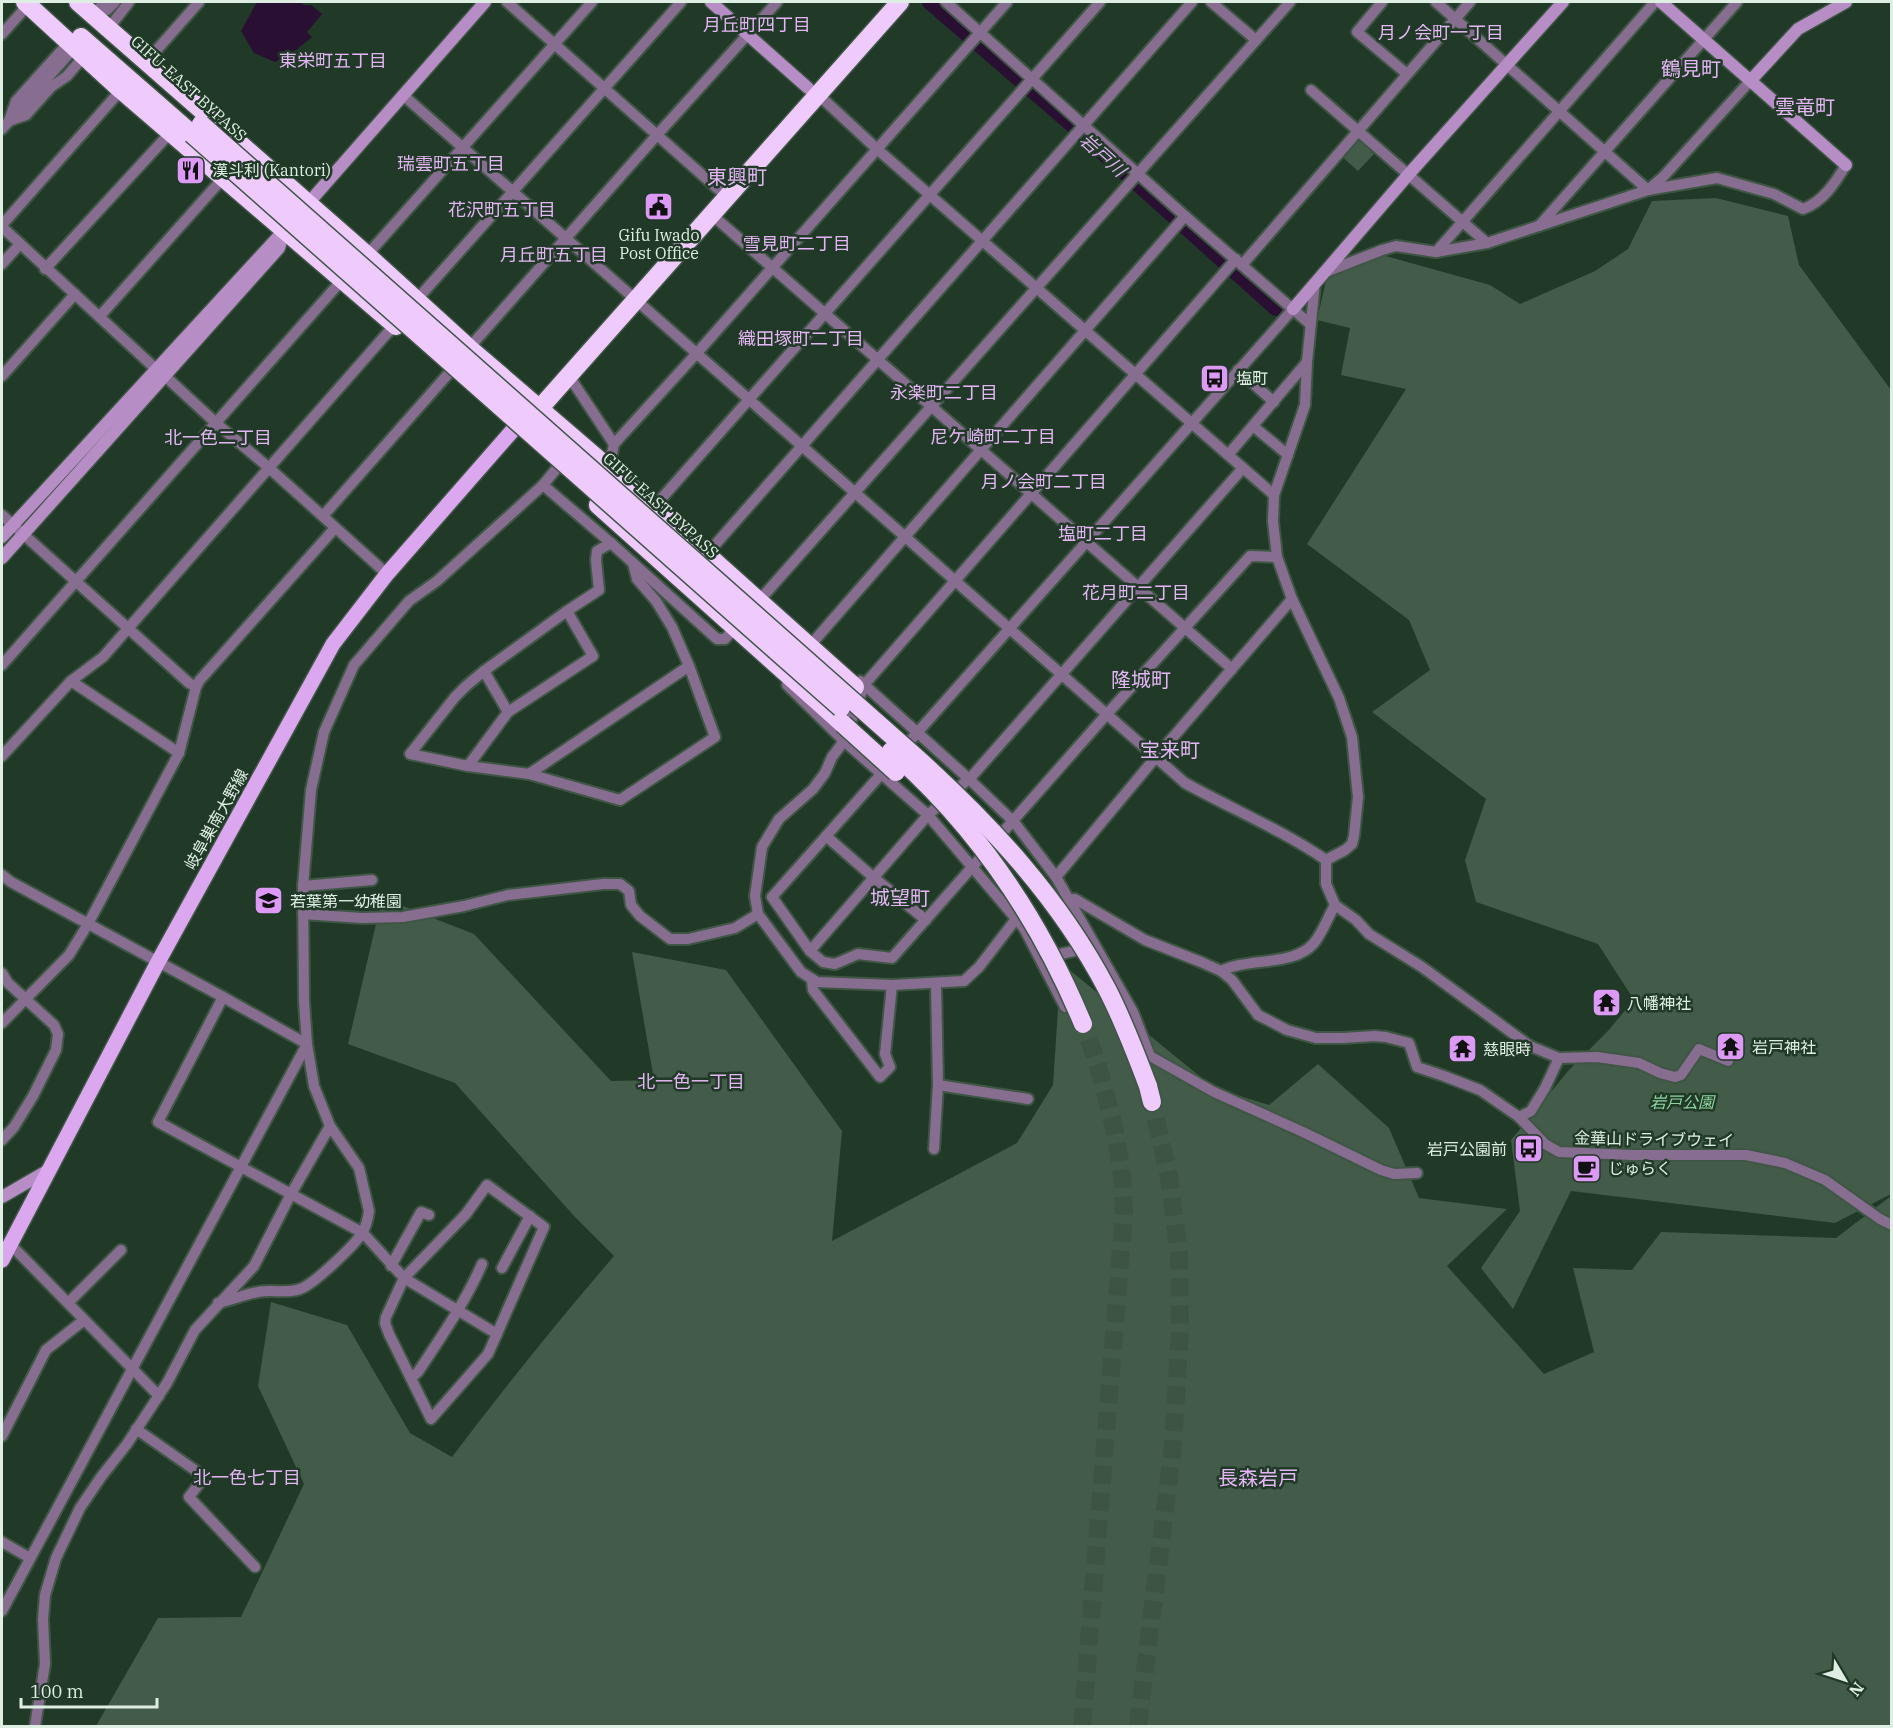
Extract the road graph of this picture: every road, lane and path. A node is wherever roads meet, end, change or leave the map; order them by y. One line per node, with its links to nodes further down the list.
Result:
1 (31, 2): 31 (street); 36 (highway); 50 (highway, GIFU-EAST BYPASS)
2 (62, 2): 50 (highway, GIFU-EAST BYPASS)
3 (78, 2): 28 (highway)
4 (129, 2): 28 (street)
5 (199, 2): 37 (street)
6 (485, 2): 46 (street)
7 (507, 2): 35 (street)
8 (592, 2): 35 (street)
9 (681, 2): 42 (street)
10 (711, 2): 32 (street)
11 (777, 2): 32 (street)
12 (886, 2): 45 (highway)
13 (900, 2): 45 (highway)
14 (946, 2): 30 (street)
15 (1007, 2): 30 (street)
16 (1100, 2): 40 (street)
17 (1191, 2): 49 (street)
18 (1211, 2): 34 (street)
19 (1290, 2): 34 (street)
20 (1382, 2): 39 (street)
21 (1436, 2): 29 (street)
22 (1470, 2): 29 (street)
23 (1563, 2): 38 (street)
24 (1654, 2): 47 (street)
25 (1661, 2): 33 (street)
26 (1737, 2): 33 (street)
27 (1846, 2): 41 (street)
28 (106, 11): 37 (highway)
29 (1455, 19): 38 (street); 39 (street)
30 (979, 33): 40 (street); 55 (street)
31 (2, 34)
32 (748, 34): 45 (street); 53 (street)
33 (1704, 39): 41 (street); 56 (street)
34 (1256, 40): 58 (street)
35 (554, 44): 42 (street); 54 (street)
36 (74, 51): 43 (highway); 48 (street); 48 (street)
37 (147, 61): 65 (highway)
38 (1507, 64): 47 (street); 59 (street)
39 (1407, 74): 51 (street)
40 (1031, 80): 49 (street); 64 (street)
41 (1751, 80): 57 (street); 62 (street)
42 (604, 88): 53 (street); 63 (street)
43 (121, 90): 52 (highway); 69 (street)
44 (1311, 90): 51 (street)
45 (812, 91): 55 (street); 61 (highway); 66 (highway)
46 (403, 94): 54 (street); 65 (street)
47 (1559, 111): 56 (street); 68 (street)
48 (5, 125)
49 (1083, 125): 58 (street); 73 (street)
50 (196, 129): 179 (highway, GIFU-EAST BYPASS, bridge); 181 (highway, GIFU-EAST BYPASS, bridge)
51 (1358, 131): 59 (street); 78 (street)
52 (170, 133): 60 (highway); 81 (street)
53 (657, 135): 61 (street); 72 (street)
54 (463, 147): 63 (street); 77 (street)
55 (877, 149): 64 (street); 80 (street)
56 (1606, 152): 62 (street); 70 (street)
57 (1846, 165): 62 (street)
58 (1138, 173): 67 (street); 84 (street)
59 (1408, 175): 68 (street); 82 (street)
60 (224, 177): 71 (highway); 90 (street)
61 (718, 189): 86 (highway)
62 (1648, 190): 70 (street)
63 (513, 191): 72 (street); 87 (street)
64 (930, 195): 73 (street); 89 (street)
65 (308, 204): 71 (street); 77 (highway)
66 (711, 214): 80 (street); 86 (highway)
67 (1184, 216): 78 (street); 93 (street)
68 (1461, 222): 74 (street); 76 (street)
69 (2, 226): 75 (street)
70 (1539, 226): 74 (street)
71 (284, 231): 83 (highway); 99 (street)
72 (567, 238): 86 (street); 94 (street)
73 (982, 240): 84 (street); 96 (street)
74 (1487, 243): 76 (street)
75 (20, 244): 79 (street); 81 (street)
76 (1436, 252): 82 (street)
77 (367, 255): 87 (highway)
78 (1238, 261): 88 (street); 101 (street)
79 (2, 264)
80 (772, 268): 89 (street); 95 (street)
81 (45, 269): 85 (street)
82 (1319, 278): 88 (street); 91 (street)
83 (342, 280): 92 (highway); 108 (street)
84 (1036, 288): 93 (street); 107 (street)
85 (75, 294): 90 (street); 102 (street)
86 (633, 296): 95 (street); 103 (highway); 106 (highway)
87 (417, 300): 92 (street); 94 (highway)
88 (1293, 309): 91 (street); 98 (street)
89 (825, 314): 96 (street); 104 (street)
90 (100, 316): 99 (street)
91 (1310, 324): 97 (street)
92 (395, 325): 100 (highway); 117 (street)
93 (1085, 330): 101 (street); 114 (street)
94 (469, 348): 106 (highway)
95 (697, 353): 104 (street); 112 (street)
96 (877, 359): 107 (street); 113 (street)
97 (1307, 362): 105 (street); 116 (street)
98 (1238, 370): 105 (street); 109 (street)
99 (161, 373): 108 (street); 128 (street); 130 (street)
100 (449, 373): 111 (highway); 127 (street)
101 (1135, 374): 109 (street); 123 (street)
102 (2, 376)
103 (569, 376): 106 (highway); 112 (street)
104 (749, 399): 113 (street); 125 (street)
105 (1274, 402): 110 (street)
106 (536, 405): 111 (highway); 119 (highway)
107 (931, 406): 114 (street); 122 (street)
108 (216, 423): 117 (street); 141 (street)
109 (1192, 423): 115 (street); 133 (street)
110 (1253, 426): 115 (street); 116 (street)
111 (513, 430): 118 (highway); 139 (main road, 岐阜巣南大野線)
112 (614, 444): 119 (street)
113 (802, 445): 122 (street); 135 (street)
114 (981, 449): 123 (street); 131 (street)
115 (1228, 455): 120 (street)
116 (1288, 455): 124 (street)
117 (268, 467): 127 (street); 147 (street)
118 (557, 468): 121 (street); 146 (highway)
119 (609, 468): 125 (highway)
120 (1243, 468): 124 (street); 142 (street)
121 (543, 485): 134 (street); 180 (street)
122 (855, 492): 131 (street); 143 (street)
123 (1031, 493): 133 (street); 140 (street)
124 (1274, 495): 136 (street)
125 (654, 507): 135 (highway)
126 (2, 514): 128 (street)
127 (322, 516): 129 (street)
128 (13, 525): 130 (street); 132 (street)
129 (335, 528): 139 (street); 158 (street)
130 (23, 534): 137 (street); 141 (street)
131 (905, 536): 140 (street); 150 (street)
132 (2, 537)
133 (1086, 542): 142 (street); 149 (street)
134 (611, 543): 138 (street); 145 (street)
135 (707, 554): 143 (highway)
136 (1277, 557): 144 (street); 148 (street)
137 (2, 558)
138 (633, 563): 146 (street); 152 (street)
139 (387, 574): 192 (main road, 岐阜巣南大野線)
140 (955, 580): 149 (street); 157 (street)
141 (76, 581): 147 (street); 151 (street)
142 (1138, 587): 148 (street); 155 (street)
143 (759, 600): 146 (street); 150 (street); 157 (highway)
144 (1292, 600): 153 (street); 173 (street)
145 (567, 611): 154 (street); 159 (street)
146 (735, 627): 161 (highway)
147 (129, 628): 156 (street); 158 (street)
148 (1185, 628): 153 (street); 160 (street)
149 (1009, 629): 155 (street); 162 (street)
150 (814, 641): 157 (street)
151 (2, 665)
152 (689, 666): 167 (street); 167 (street)
153 (1232, 669): 165 (street)
154 (484, 671): 159 (street); 166 (street)
155 (1061, 674): 160 (street); 169 (street)
156 (71, 681): 163 (street); 164 (street)
157 (860, 686): 161 (street); 162 (street); 181 (highway)
158 (196, 687): 163 (street)
159 (508, 712): 166 (street)
160 (1107, 714): 165 (street); 171 (street)
161 (844, 732): 168 (street); 179 (highway, bridge); 185 (street)
162 (917, 733): 168 (street); 169 (street)
163 (179, 753): 188 (street)
164 (2, 756)
165 (1156, 757): 173 (street); 176 (street)
166 (468, 766): 167 (street)
167 (530, 774)
168 (881, 774): 170 (street); 172 (street)
169 (969, 779): 170 (street); 171 (street)
170 (928, 815): 174 (street); 177 (street)
171 (1014, 822): 174 (street); 176 (street)
172 (826, 836): 177 (street); 190 (street)
173 (1326, 860): 183 (street)
174 (972, 868): 186 (street); 187 (street)
175 (2, 875): 188 (street)
176 (1056, 877): 182 (street)
177 (873, 878): 187 (street); 190 (street)
178 (372, 880): 180 (street)
179 (1008, 882): 202 (highway, GIFU-EAST BYPASS, bridge)
180 (303, 886): 184 (street)
181 (1048, 895): 207 (highway, GIFU-EAST BYPASS, bridge)
182 (1069, 900): 189 (street); 193 (street)
183 (1335, 905): 193 (street); 204 (street)
184 (303, 914): 185 (street); 203 (street)
185 (758, 914): 195 (street)
186 (1016, 919): 191 (street); 196 (street)
187 (926, 920): 190 (street)
188 (88, 924): 192 (street); 199 (street)
189 (1095, 946): 191 (street); 215 (street)
190 (810, 951)
191 (1040, 958): 200 (street)
192 (158, 962): 198 (street); 214 (main road, 岐阜巣南大野線)
193 (1221, 971): 209 (street, 金華山ドライブウェイ)
194 (2, 973): 199 (street)
195 (813, 981): 197 (street); 197 (street)
196 (936, 984): 197 (street); 206 (street)
197 (892, 985)
198 (223, 997): 203 (street); 213 (street)
199 (26, 999): 201 (street); 211 (street)
200 (1065, 1008)
201 (2, 1023)
202 (1086, 1030)
203 (307, 1044): 210 (street); 213 (street)
204 (1558, 1058): 205 (street); 209 (street)
205 (1728, 1061)
206 (938, 1085): 208 (street); 212 (street)
207 (1150, 1094)
208 (1028, 1100)
209 (1519, 1117): 220 (street, 金華山ドライブウェイ)
210 (330, 1126): 216 (street); 221 (street)
211 (2, 1140)
212 (934, 1149)
213 (242, 1167): 216 (street); 234 (street)
214 (47, 1171): 217 (street); 222 (main road, 岐阜巣南大野線)
215 (1417, 1173)
216 (291, 1194): 221 (street); 230 (street)
217 (2, 1197)
218 (429, 1215): 226 (street)
219 (530, 1216): 227 (street); 228 (street); 233 (street)
220 (1892, 1225)
221 (363, 1233): 226 (street); 230 (street)
222 (10, 1244): 224 (main road, 岐阜巣南大野線); 229 (street)
223 (121, 1250): 229 (street)
224 (2, 1260)
225 (482, 1264): 231 (street)
226 (391, 1266): 228 (street)
227 (502, 1268)
228 (404, 1278): 231 (street); 235 (street)
229 (68, 1303): 232 (street)
230 (218, 1303): 236 (street)
231 (458, 1311): 233 (street); 235 (street)
232 (84, 1320): 234 (street); 238 (street)
233 (497, 1334): 235 (street)
234 (132, 1369): 236 (street); 240 (street)
235 (411, 1378)
236 (159, 1396): 237 (street)
237 (136, 1429): 241 (street); 243 (street)
238 (2, 1436)
239 (2, 1542): 240 (street)
240 (30, 1558): 242 (street)
241 (255, 1567)
242 (2, 1611)
243 (35, 1726)

